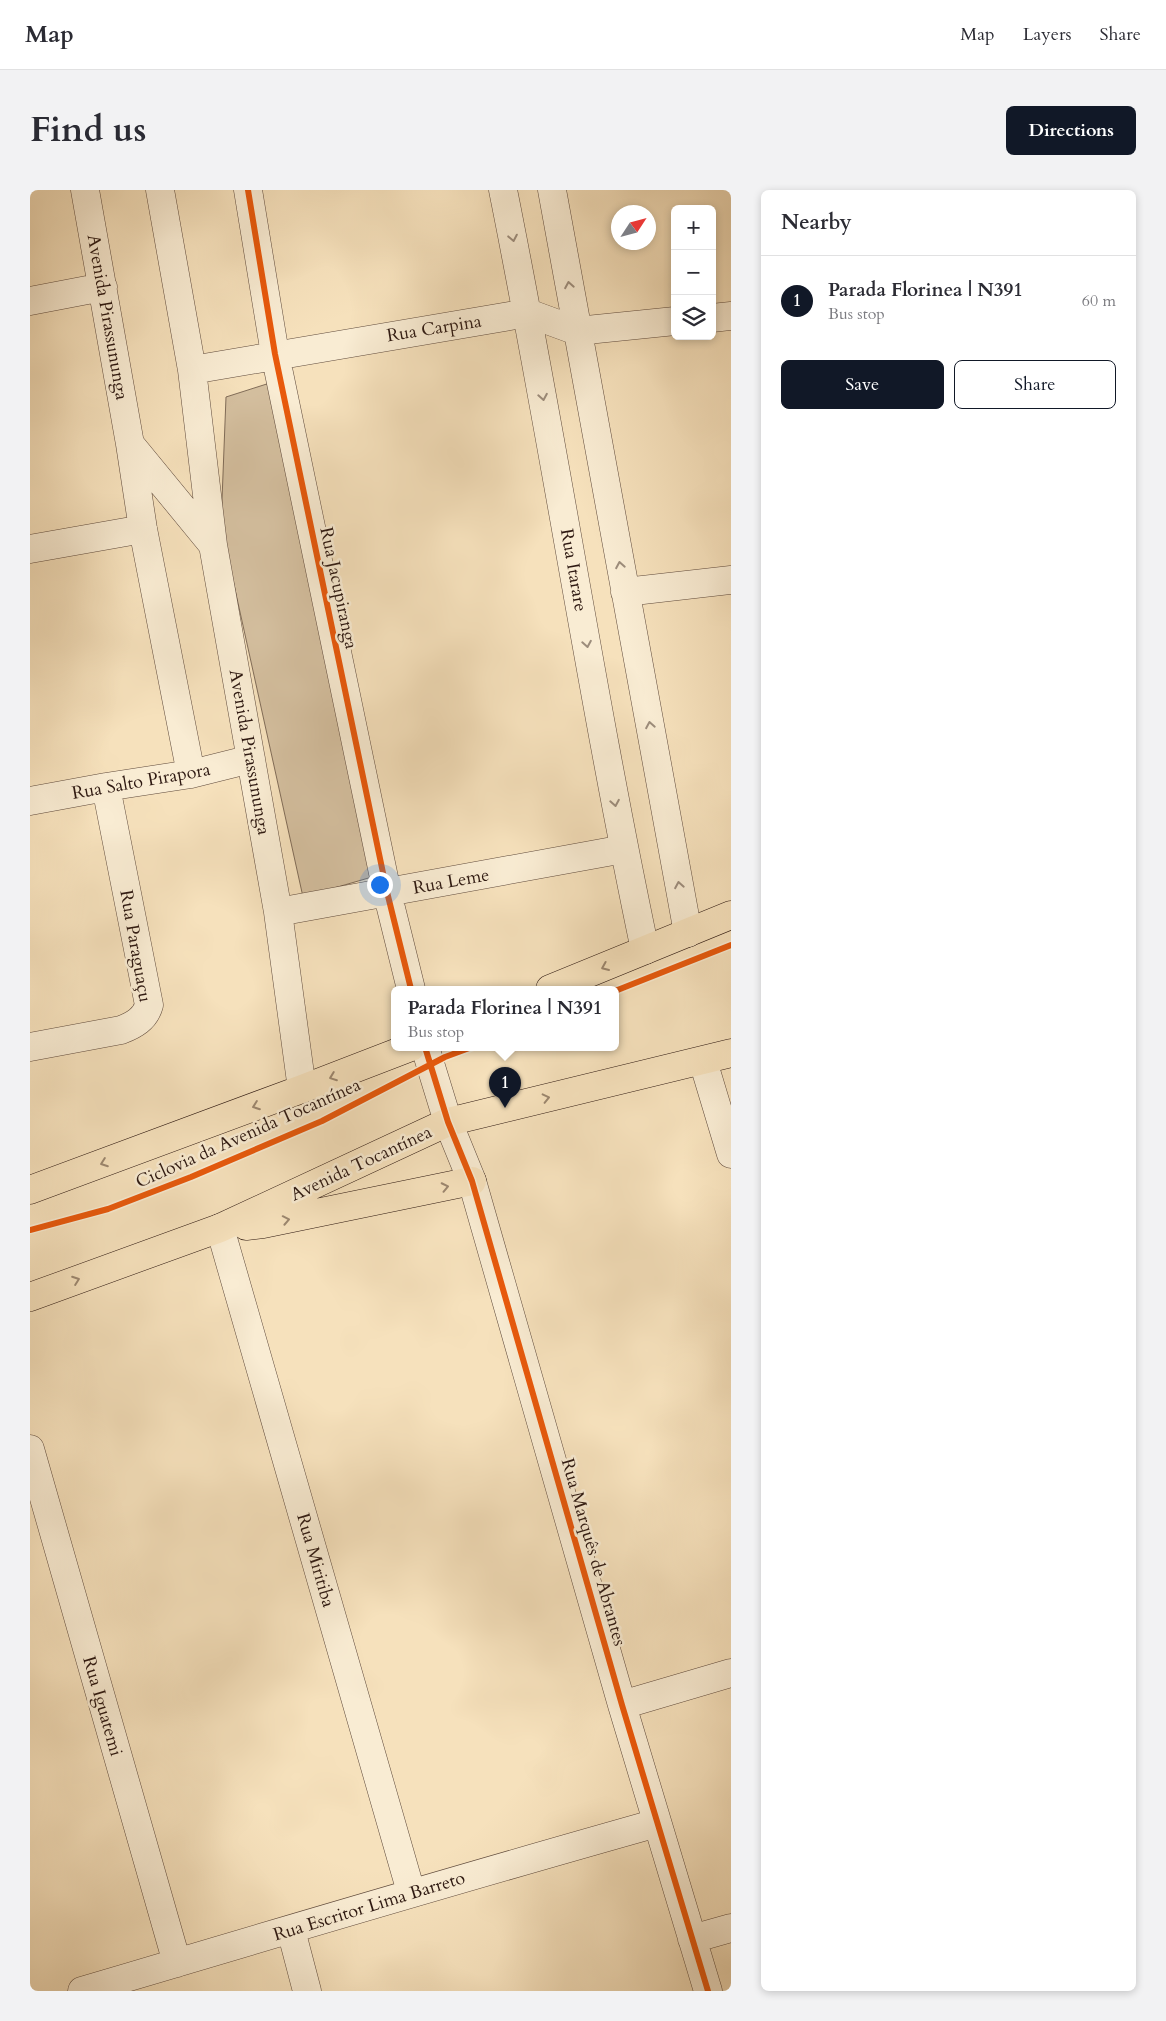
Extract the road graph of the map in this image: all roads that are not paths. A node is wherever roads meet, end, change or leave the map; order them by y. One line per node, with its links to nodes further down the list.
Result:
1 (85, 190): 6 (street, Avenida Pirassununga)
2 (160, 190): 14 (street)
3 (248, 190): 13 (street, Rua Jacupiranga)
4 (503, 190): 8 (street, Rua Itarare, one-way to 8)
5 (552, 190): 12 (street, one-way to 5)
6 (103, 287): 7 (street); 15 (street, Avenida Pirassununga)
7 (30, 301)
8 (528, 313): 12 (street, Rua Carpina); 13 (street, Rua Carpina); 25 (street, Rua Itarare, one-way to 25)
9 (731, 316): 10 (street)
10 (716, 318)
11 (671, 322): 12 (street, Rua Carpina)
12 (577, 330): 20 (street, one-way to 12)
13 (275, 354): 14 (street, Rua Carpina); 26 (street, Rua Jacupiranga)
14 (192, 370): 17 (street)
15 (130, 444): 16 (street, Avenida Pirassununga); 17 (street, Avenida Pirassununga)
16 (143, 528): 18 (street); 22 (street, Avenida Pirassununga)
17 (213, 545): 21 (street, Avenida Pirassununga)
18 (30, 549)
19 (731, 580): 20 (street)
20 (625, 592): 29 (street, one-way to 20)
21 (251, 759): 22 (street, Rua Salto Pirapora); 27 (street, Avenida Pirassununga)
22 (191, 774): 23 (street, Rua Salto Pirapora)
23 (106, 787): 24 (street, Rua Salto Pirapora); 33 (street, Rua Paraguaçu)
24 (30, 801)
25 (624, 849): 26 (street, Rua Leme); 30 (street, Rua Itarare)
26 (387, 892): 27 (street, Rua Leme); 31 (street, Rua Jacupiranga)
27 (278, 912): 38 (street, Avenida Pirassununga)
28 (731, 915): 29 (main road)
29 (688, 933): 30 (main road)
30 (645, 950): 32 (main road, one-way to 32)
31 (410, 986)
32 (557, 986)
33 (30, 1047)
34 (401, 1051): 38 (main road, one-way to 38)
35 (426, 1051): 39 (street)
36 (731, 1053): 37 (main road, Avenida Tocantínea)
37 (703, 1061): 39 (main road, Avenida Tocantínea, one-way to 37); 40 (street)
38 (302, 1090): 42 (main road, one-way to 42)
39 (448, 1122): 41 (street, Rua Marquês de Abrantes); 43 (main road, Avenida Tocantínea)
40 (731, 1154)
41 (472, 1181): 43 (main road, one-way to 41); 47 (street, Rua Marquês de Abrantes)
42 (30, 1190)
43 (220, 1228): 44 (main road, Avenida Tocantínea, one-way to 43); 49 (street, Rua Miritiba)
44 (30, 1296)
45 (30, 1450): 53 (street, Rua Iguatemi)
46 (731, 1673): 47 (street)
47 (622, 1705): 48 (street, Rua Marquês de Abrantes)
48 (657, 1822): 49 (street, Rua Escritor Lima Barreto); 52 (street, Rua Marquês de Abrantes)
49 (411, 1892): 51 (street, Rua Escritor Lima Barreto)
50 (731, 1928): 52 (street)
51 (291, 1930): 53 (street, Rua Escritor Lima Barreto); 55 (street)
52 (692, 1940): 56 (street, Rua Marquês de Abrantes)
53 (177, 1963): 54 (street, Rua Escritor Lima Barreto)
54 (82, 1991)
55 (308, 1991)
56 (708, 1991)

